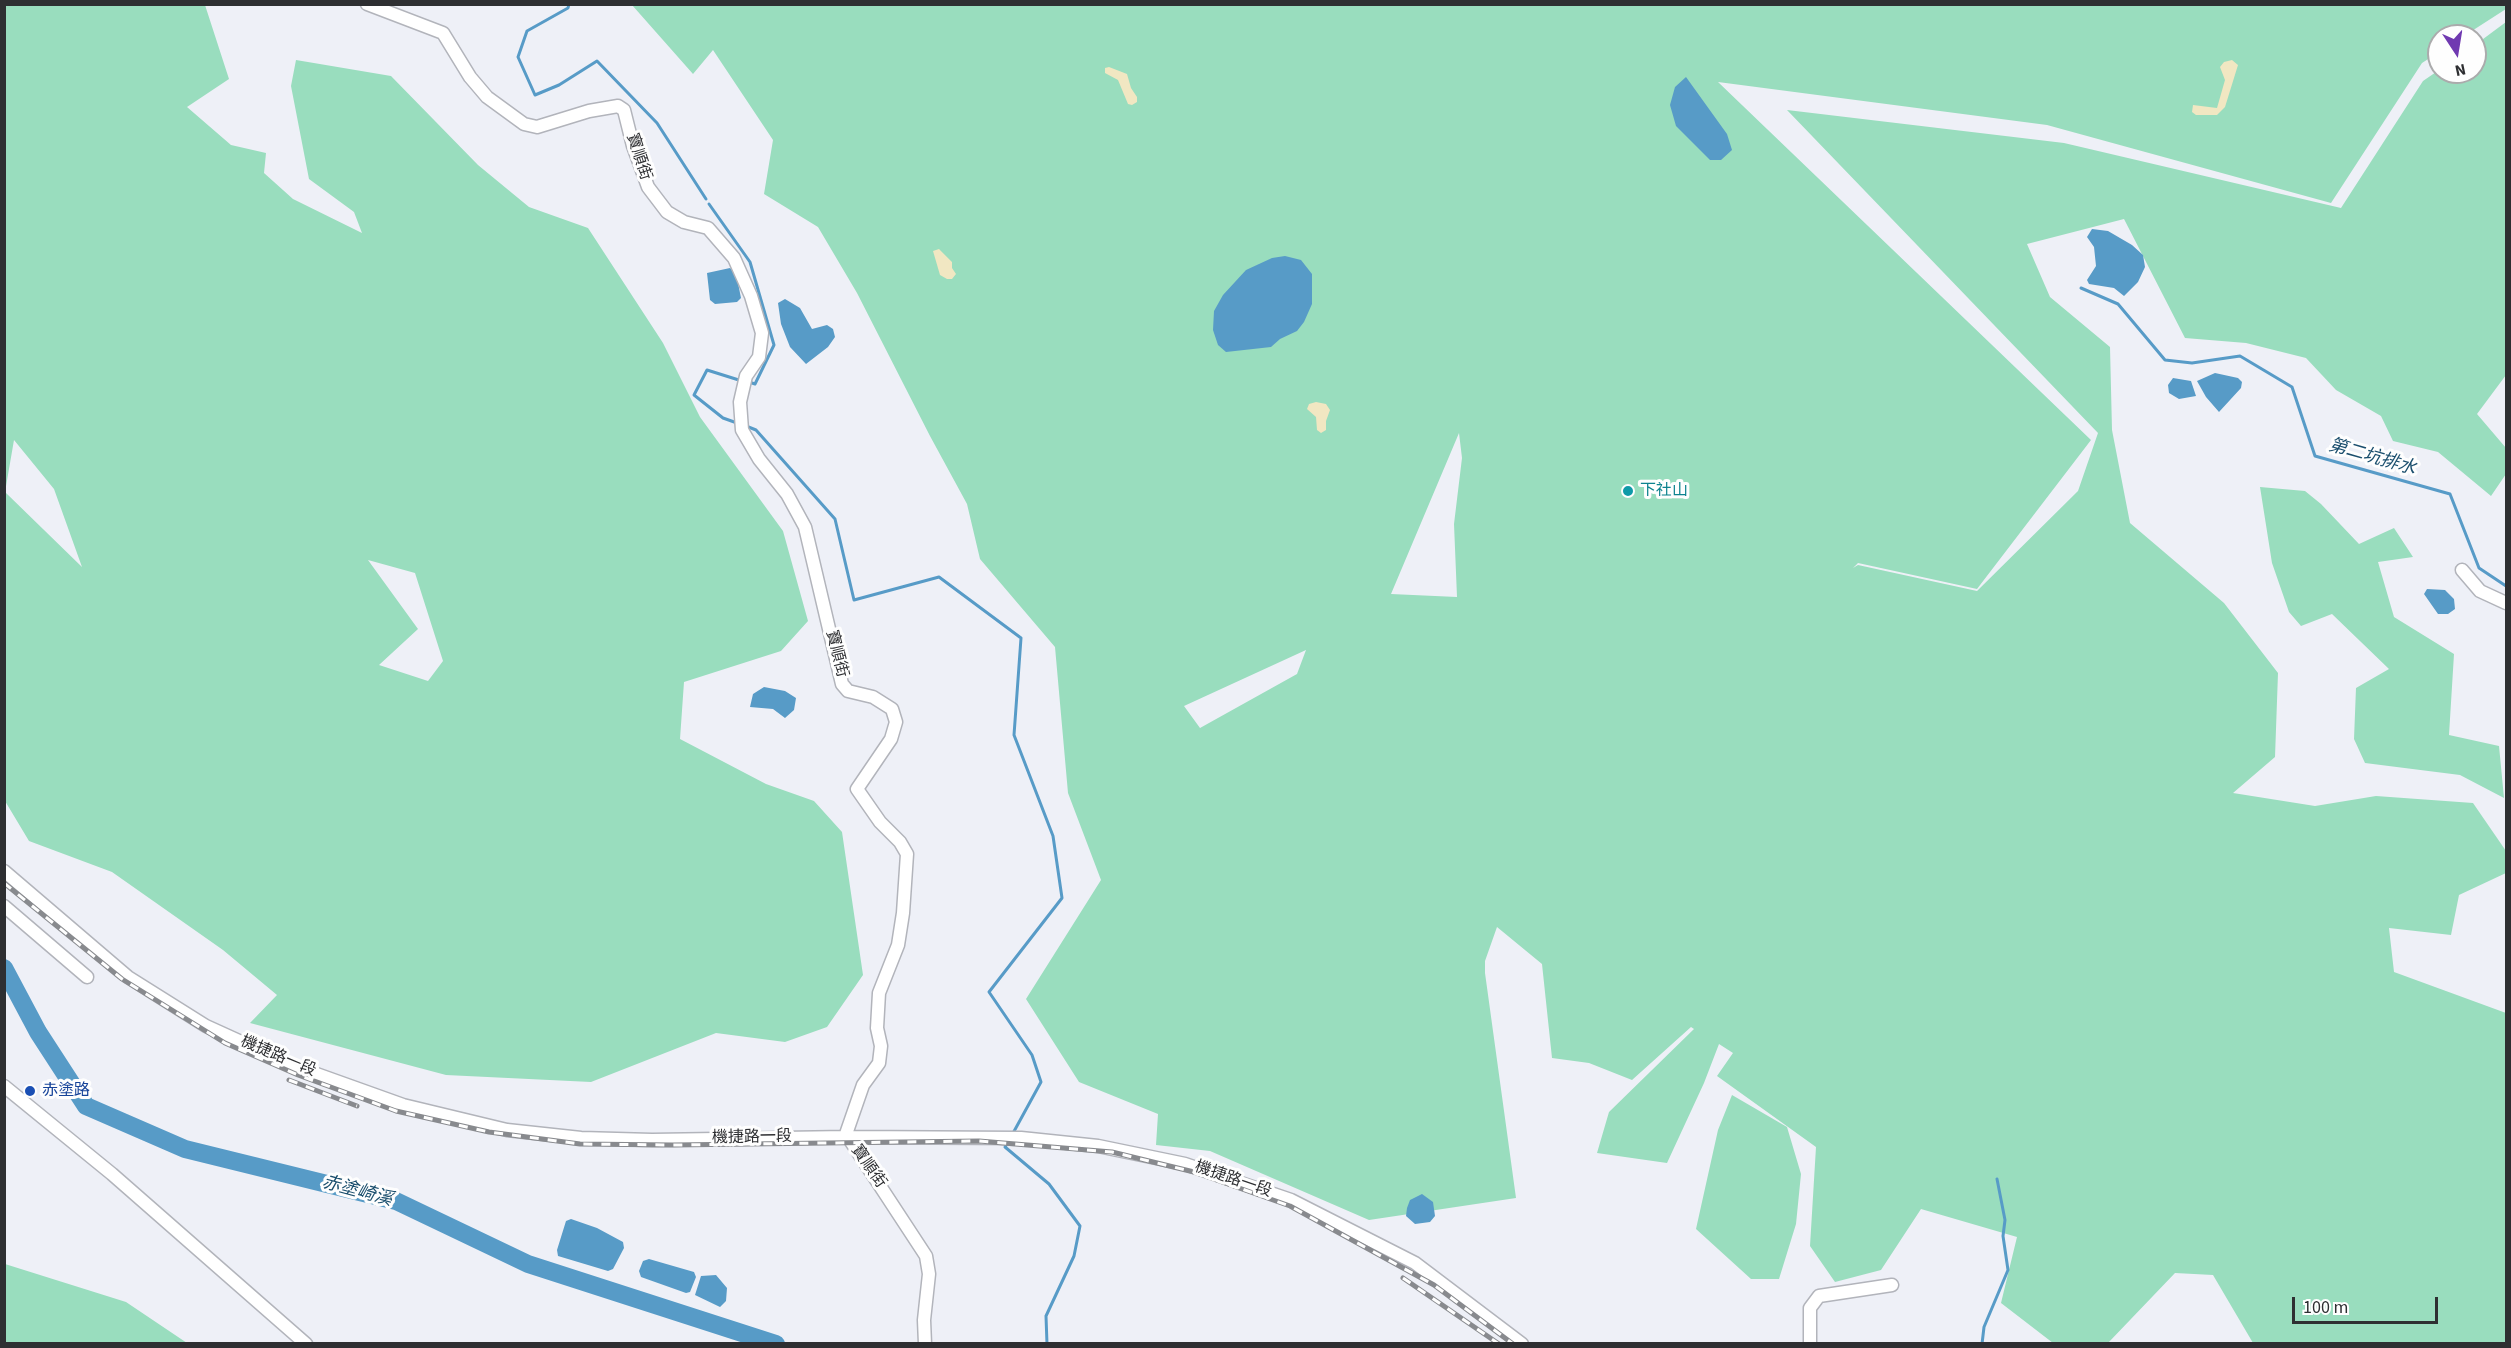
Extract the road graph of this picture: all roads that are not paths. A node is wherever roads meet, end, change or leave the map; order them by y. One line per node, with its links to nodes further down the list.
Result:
1 (368, 4): 8 (street, 寶順街)
2 (2462, 570): 3 (street)
3 (2506, 603)
4 (4, 871): 8 (street, 機捷路一段)
5 (4, 906): 6 (street)
6 (87, 977)
7 (4, 1086): 10 (street)
8 (847, 1137): 11 (street, 寶順街); 12 (street, 機捷路一段)
9 (1892, 1285): 13 (street)
10 (306, 1344)
11 (926, 1344)
12 (1522, 1344)
13 (1810, 1344)

